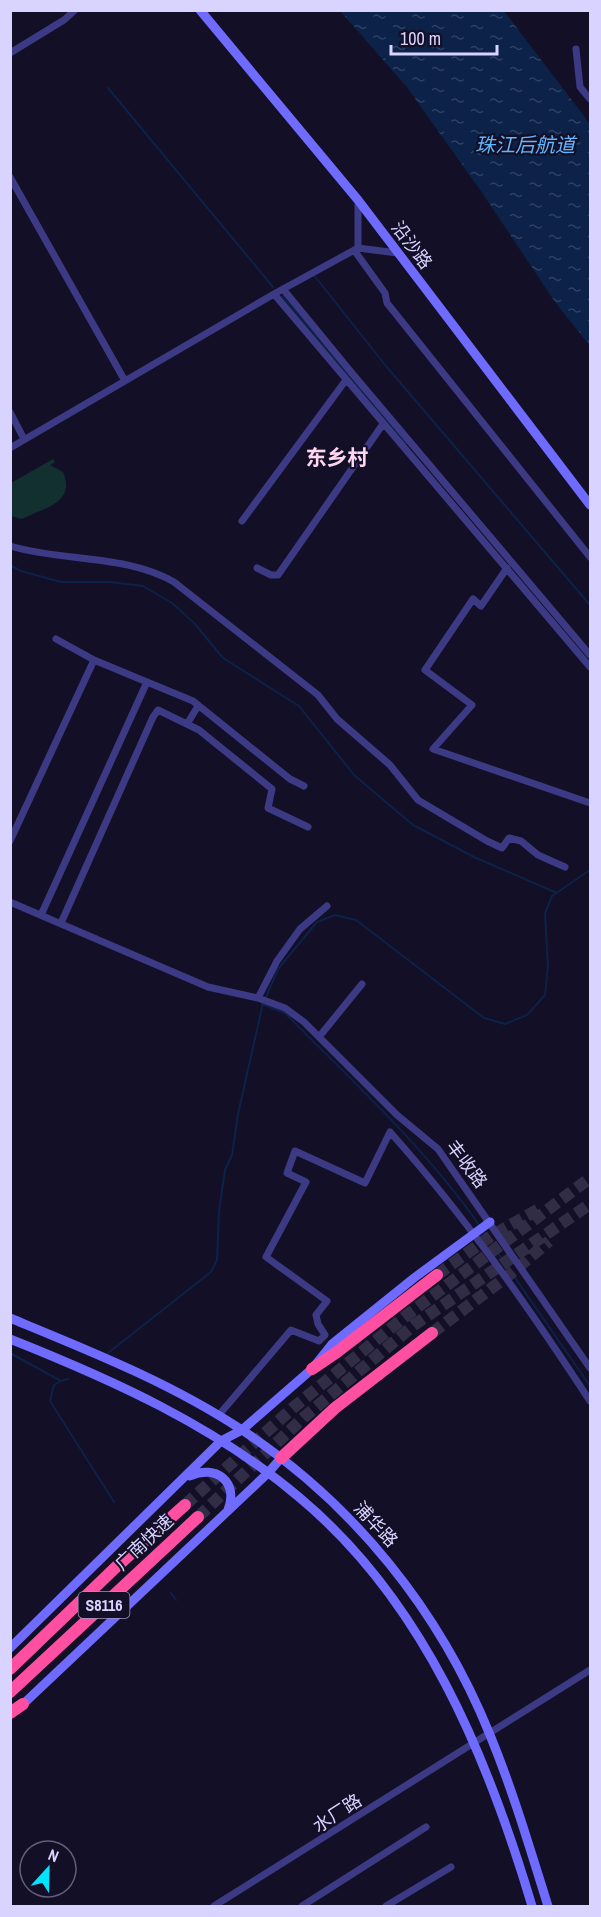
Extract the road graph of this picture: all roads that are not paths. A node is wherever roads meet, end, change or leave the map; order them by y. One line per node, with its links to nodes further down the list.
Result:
1 (75, 10): 4 (street)
2 (200, 10): 7 (main road, 沿沙路)
3 (576, 49): 5 (street)
4 (10, 53)
5 (591, 99)
6 (10, 177): 13 (street)
7 (358, 200): 8 (street); 9 (main road, 沿沙路)
8 (356, 249): 9 (street); 10 (street); 21 (street)
9 (397, 254): 18 (main road, 沿沙路)
10 (283, 289): 11 (street); 25 (street)
11 (274, 294): 12 (street); 13 (street)
12 (346, 380): 15 (street); 19 (street)
13 (125, 381): 16 (street)
14 (10, 412): 16 (street)
15 (383, 424): 22 (street); 23 (street)
16 (24, 439): 17 (street)
17 (10, 448)
18 (591, 505)
19 (242, 521)
20 (10, 546): 35 (street)
21 (591, 557)
22 (257, 568)
23 (507, 568): 27 (street); 32 (street)
24 (56, 639): 26 (street)
25 (591, 655)
26 (94, 660): 28 (street); 34 (street)
27 (591, 667)
28 (147, 682): 29 (street); 38 (street)
29 (198, 706): 30 (street); 31 (street)
30 (187, 724): 33 (street); 39 (street)
31 (304, 786)
32 (591, 803)
33 (308, 827)
34 (10, 841)
35 (565, 867)
36 (10, 902): 38 (street, 丰收路)
37 (327, 906): 41 (street)
38 (41, 915): 39 (street, 丰收路)
39 (61, 923): 41 (street, 丰收路)
40 (362, 984): 42 (street)
41 (258, 998): 42 (street, 丰收路)
42 (319, 1037): 43 (street, 丰收路)
43 (490, 1222): 48 (street, 丰收路); 49 (main road)
44 (437, 1275): 49 (highway)
45 (10, 1318): 51 (main road, 浦华路)
46 (432, 1333): 54 (highway)
47 (10, 1339): 53 (main road, 浦华路)
48 (591, 1368)
49 (312, 1369): 52 (main road)
50 (591, 1401): 51 (street)
51 (218, 1416): 52 (main road, 浦华路)
52 (242, 1430): 53 (main road); 54 (main road, 浦华路)
53 (221, 1441): 55 (main road, 浦华路); 56 (main road)
54 (281, 1458): 55 (main road); 66 (main road, 浦华路)
55 (268, 1473): 58 (main road); 67 (main road, 浦华路)
56 (184, 1478): 58 (main road); 60 (main road)
57 (185, 1504): 61 (highway, 广南快速 / S8116)
58 (227, 1512): 64 (main road)
59 (198, 1517): 63 (highway, 广南快速 / S8116)
60 (10, 1648)
61 (10, 1669)
62 (591, 1670): 66 (street)
63 (10, 1692)
64 (23, 1704): 65 (highway)
65 (10, 1714)
66 (490, 1733): 67 (street, 水厂路); 74 (main road, 浦华路)
67 (475, 1742): 70 (street, 水厂路); 73 (main road, 浦华路)
68 (426, 1827): 71 (street)
69 (451, 1868): 72 (street)
70 (214, 1906)
71 (302, 1906)
72 (386, 1906)
73 (532, 1906)
74 (548, 1906)

